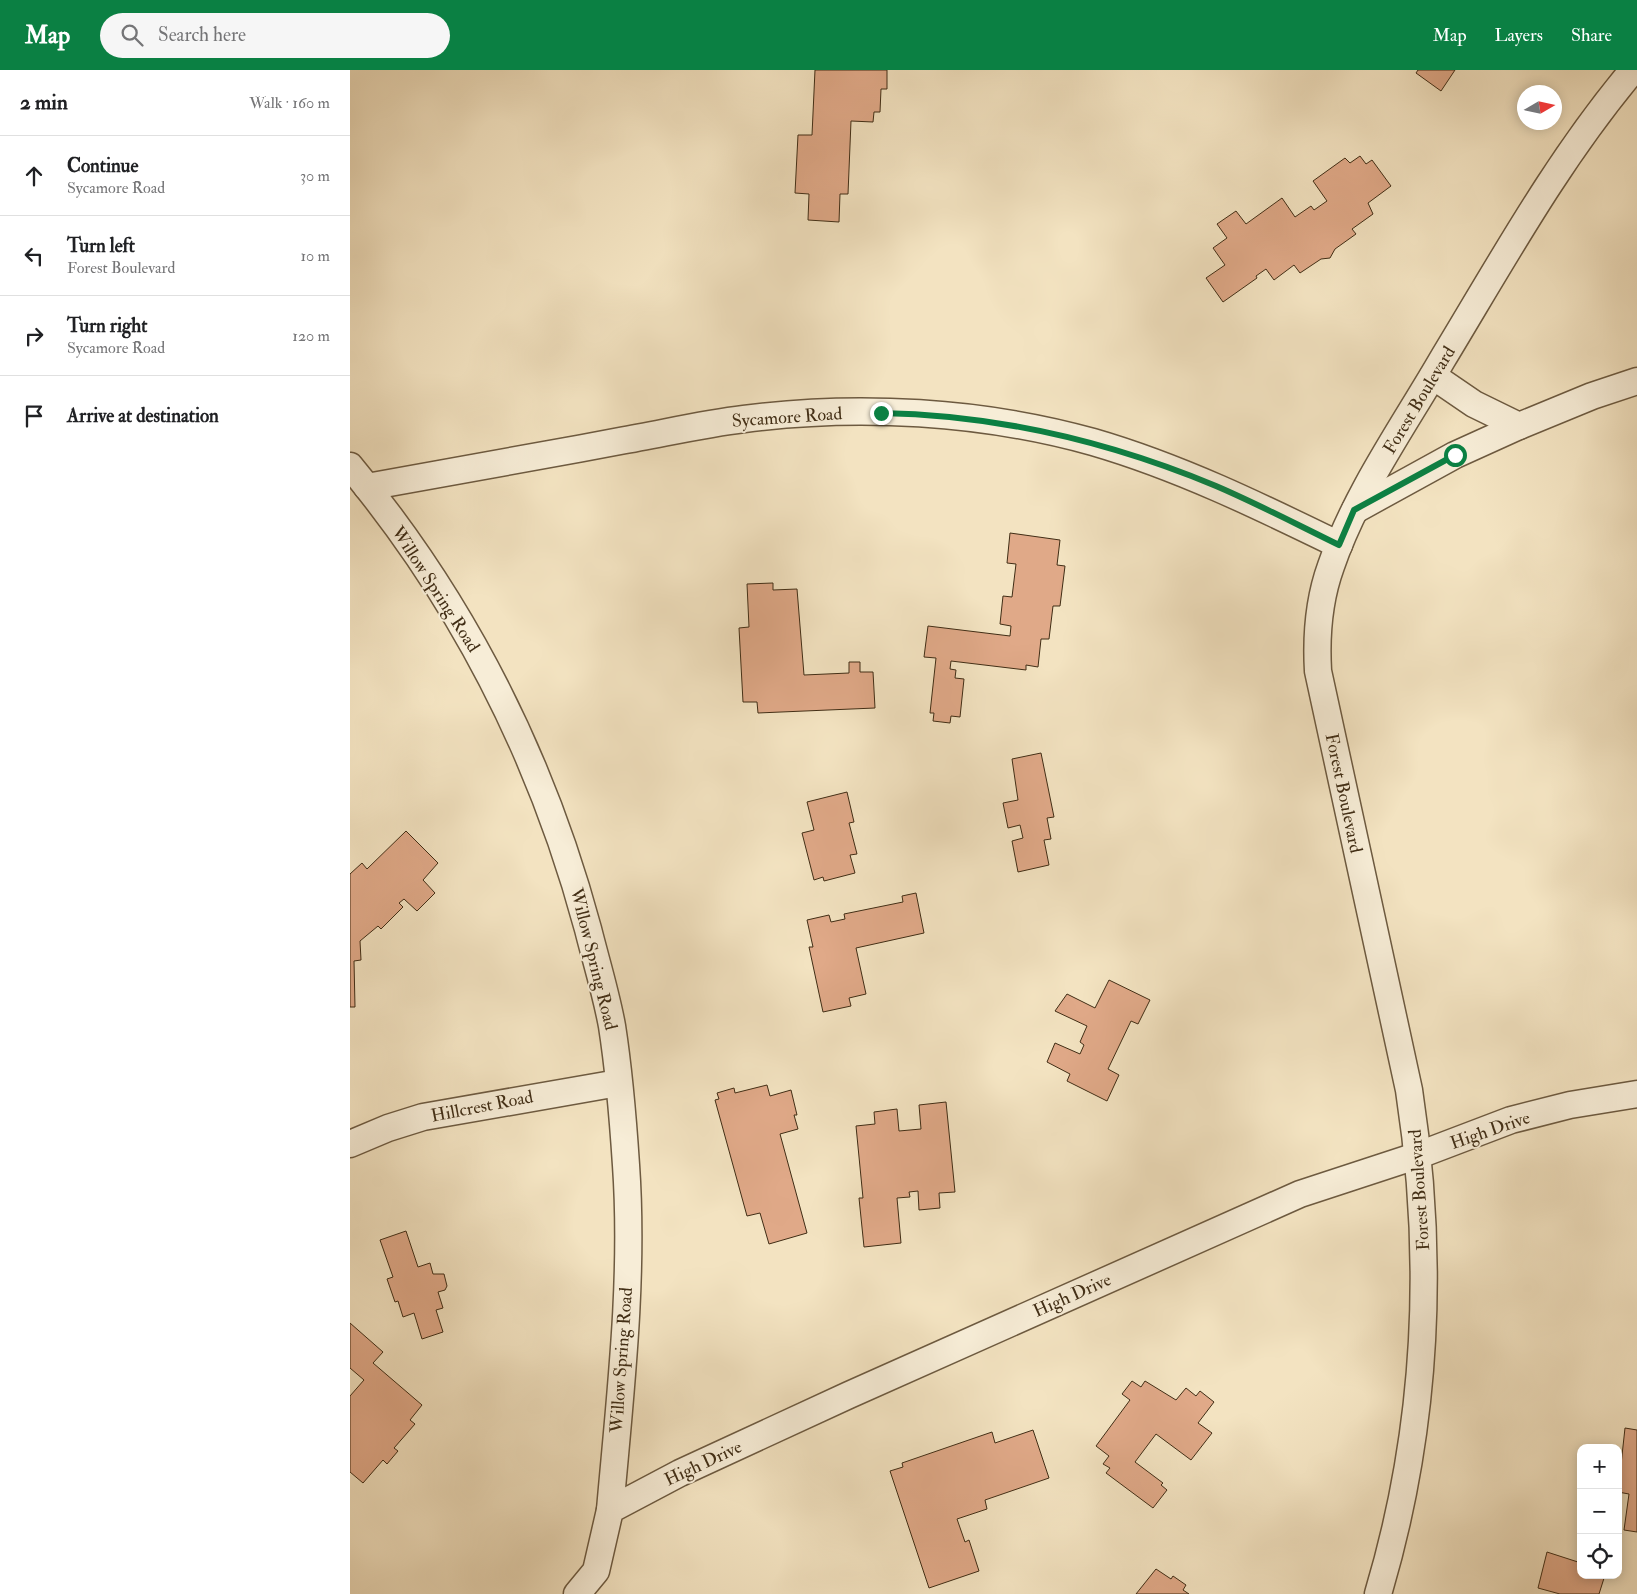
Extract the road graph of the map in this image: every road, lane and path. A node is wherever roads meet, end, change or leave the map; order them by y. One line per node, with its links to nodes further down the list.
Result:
1 (1633, 70): 2 (street, Forest Boulevard)
2 (1433, 376): 4 (street); 7 (street, Forest Boulevard)
3 (1637, 381): 4 (street)
4 (1519, 426): 7 (street)
5 (350, 466): 6 (street, Willow Spring Road)
6 (368, 487): 8 (street, Sycamore Road); 9 (street, Willow Spring Road)
7 (1354, 510): 8 (street, Forest Boulevard)
8 (1339, 545): 12 (street, Forest Boulevard)
9 (618, 1083): 11 (street, Hillcrest Road); 13 (street, Willow Spring Road)
10 (1637, 1094): 12 (street, High Drive)
11 (350, 1144)
12 (1419, 1155): 13 (street, High Drive); 16 (street, Forest Boulevard)
13 (610, 1510): 14 (street)
14 (598, 1582): 15 (street)
15 (577, 1594)
16 (1378, 1594)

